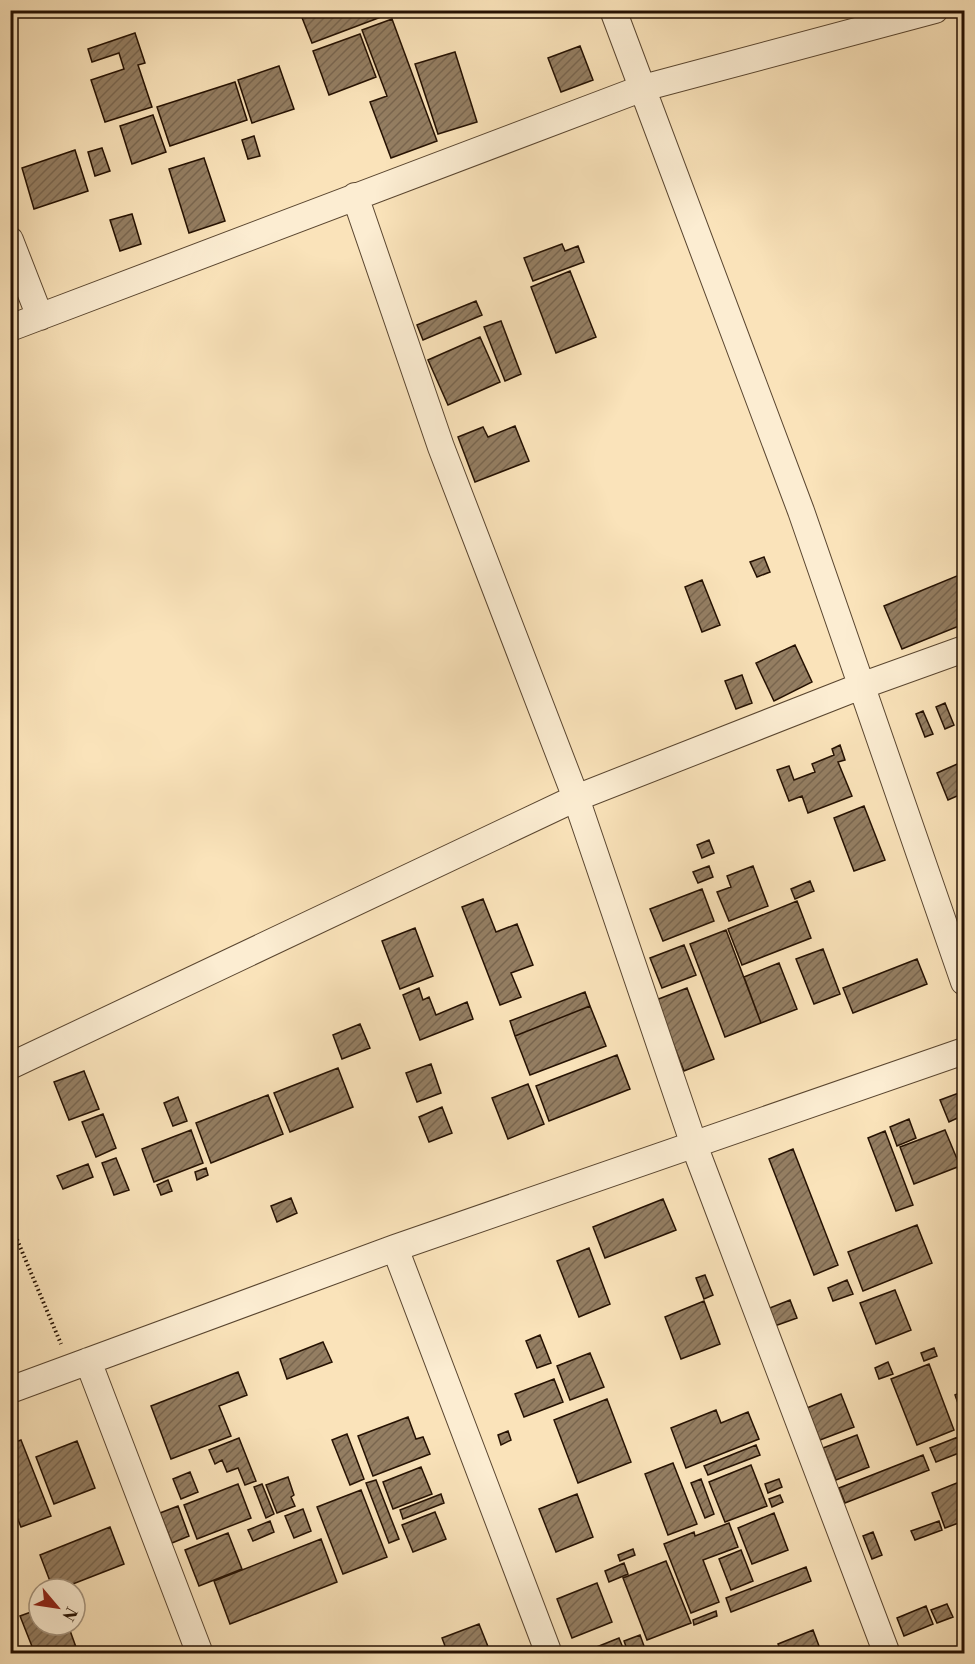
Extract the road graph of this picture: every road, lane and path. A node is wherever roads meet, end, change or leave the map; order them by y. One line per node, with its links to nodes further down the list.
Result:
1 (613, 10): 3 (street)
2 (935, 10): 3 (street)
3 (643, 88): 4 (street); 9 (street)
4 (355, 196): 6 (street); 10 (street)
5 (10, 240): 6 (street)
6 (40, 317): 7 (street)
7 (10, 328)
8 (964, 649): 9 (street)
9 (861, 686): 10 (street); 11 (street)
10 (576, 798): 13 (street); 14 (street)
11 (964, 982)
12 (964, 1051): 14 (street)
13 (10, 1066)
14 (694, 1145): 16 (street); 21 (street)
15 (10, 1223): 17 (path)
16 (395, 1248): 17 (street); 20 (street)
17 (80, 1364): 18 (street); 19 (street)
18 (10, 1390)
19 (200, 1653)
20 (549, 1653)
21 (887, 1653)

